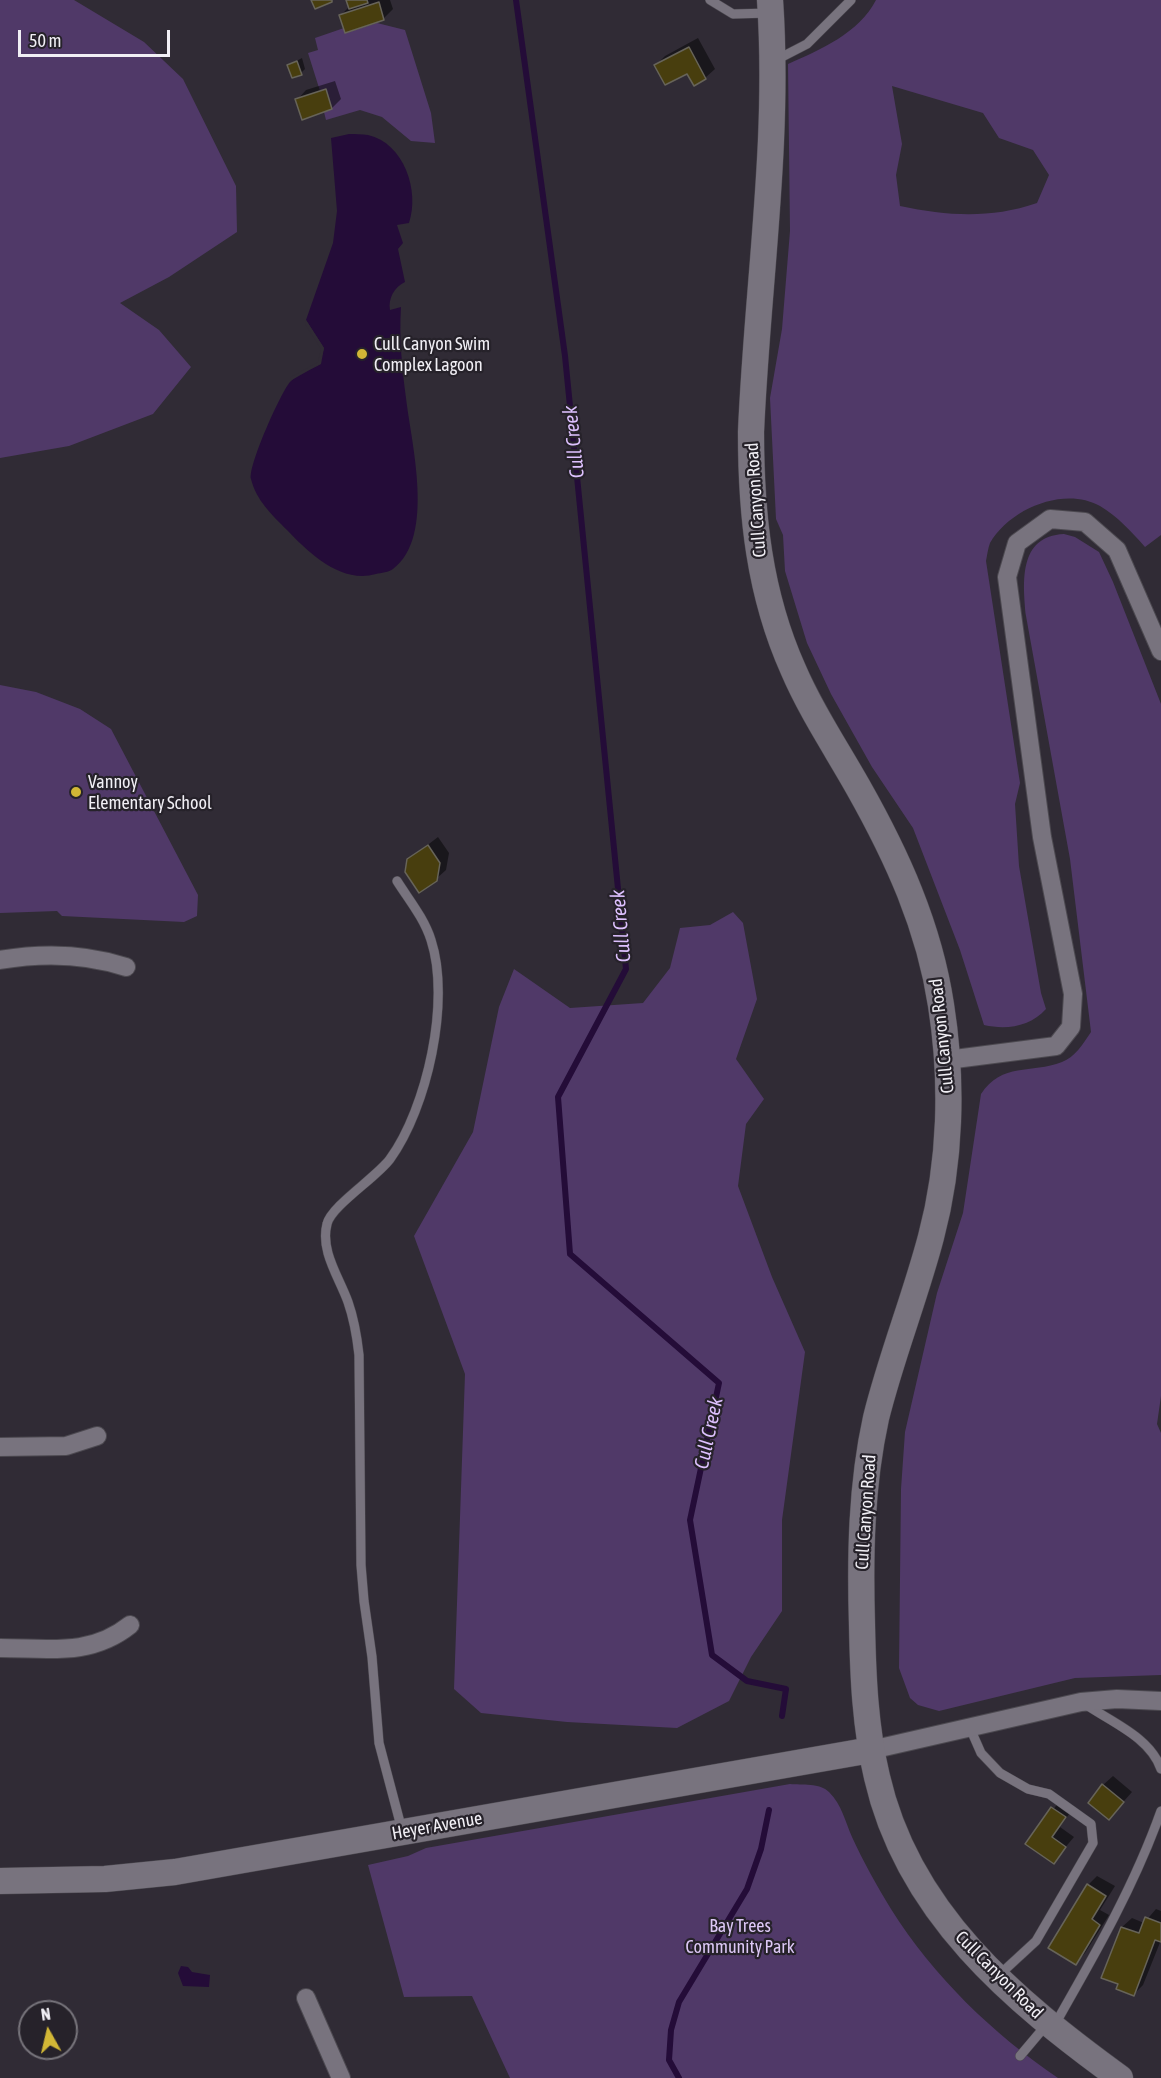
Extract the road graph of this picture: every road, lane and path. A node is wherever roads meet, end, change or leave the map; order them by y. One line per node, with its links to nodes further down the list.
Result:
1 (710, 0): 3 (lane)
2 (851, 0): 4 (lane)
3 (767, 4): 4 (street, Cull Canyon Road)
4 (774, 61): 9 (street, Cull Canyon Road)
5 (1161, 651): 9 (street)
6 (397, 881): 20 (lane)
7 (0, 960): 8 (street)
8 (126, 967)
9 (948, 1060): 17 (street, Cull Canyon Road)
10 (97, 1436): 11 (street)
11 (0, 1447)
12 (130, 1625): 13 (street)
13 (0, 1648)
14 (1161, 1701): 15 (street)
15 (1081, 1702): 16 (street); 18 (lane)
16 (970, 1728): 17 (street); 22 (lane)
17 (871, 1750): 20 (street, Heyer Avenue); 22 (street, Cull Canyon Road)
18 (1161, 1769)
19 (1161, 1811): 24 (lane)
20 (402, 1833): 21 (street, Heyer Avenue)
21 (0, 1881)
22 (996, 1977): 24 (street, Cull Canyon Road)
23 (306, 1998): 26 (street)
24 (1050, 2026): 25 (lane); 27 (street, Cull Canyon Road)
25 (1020, 2056)
26 (341, 2078)
27 (1120, 2078)

